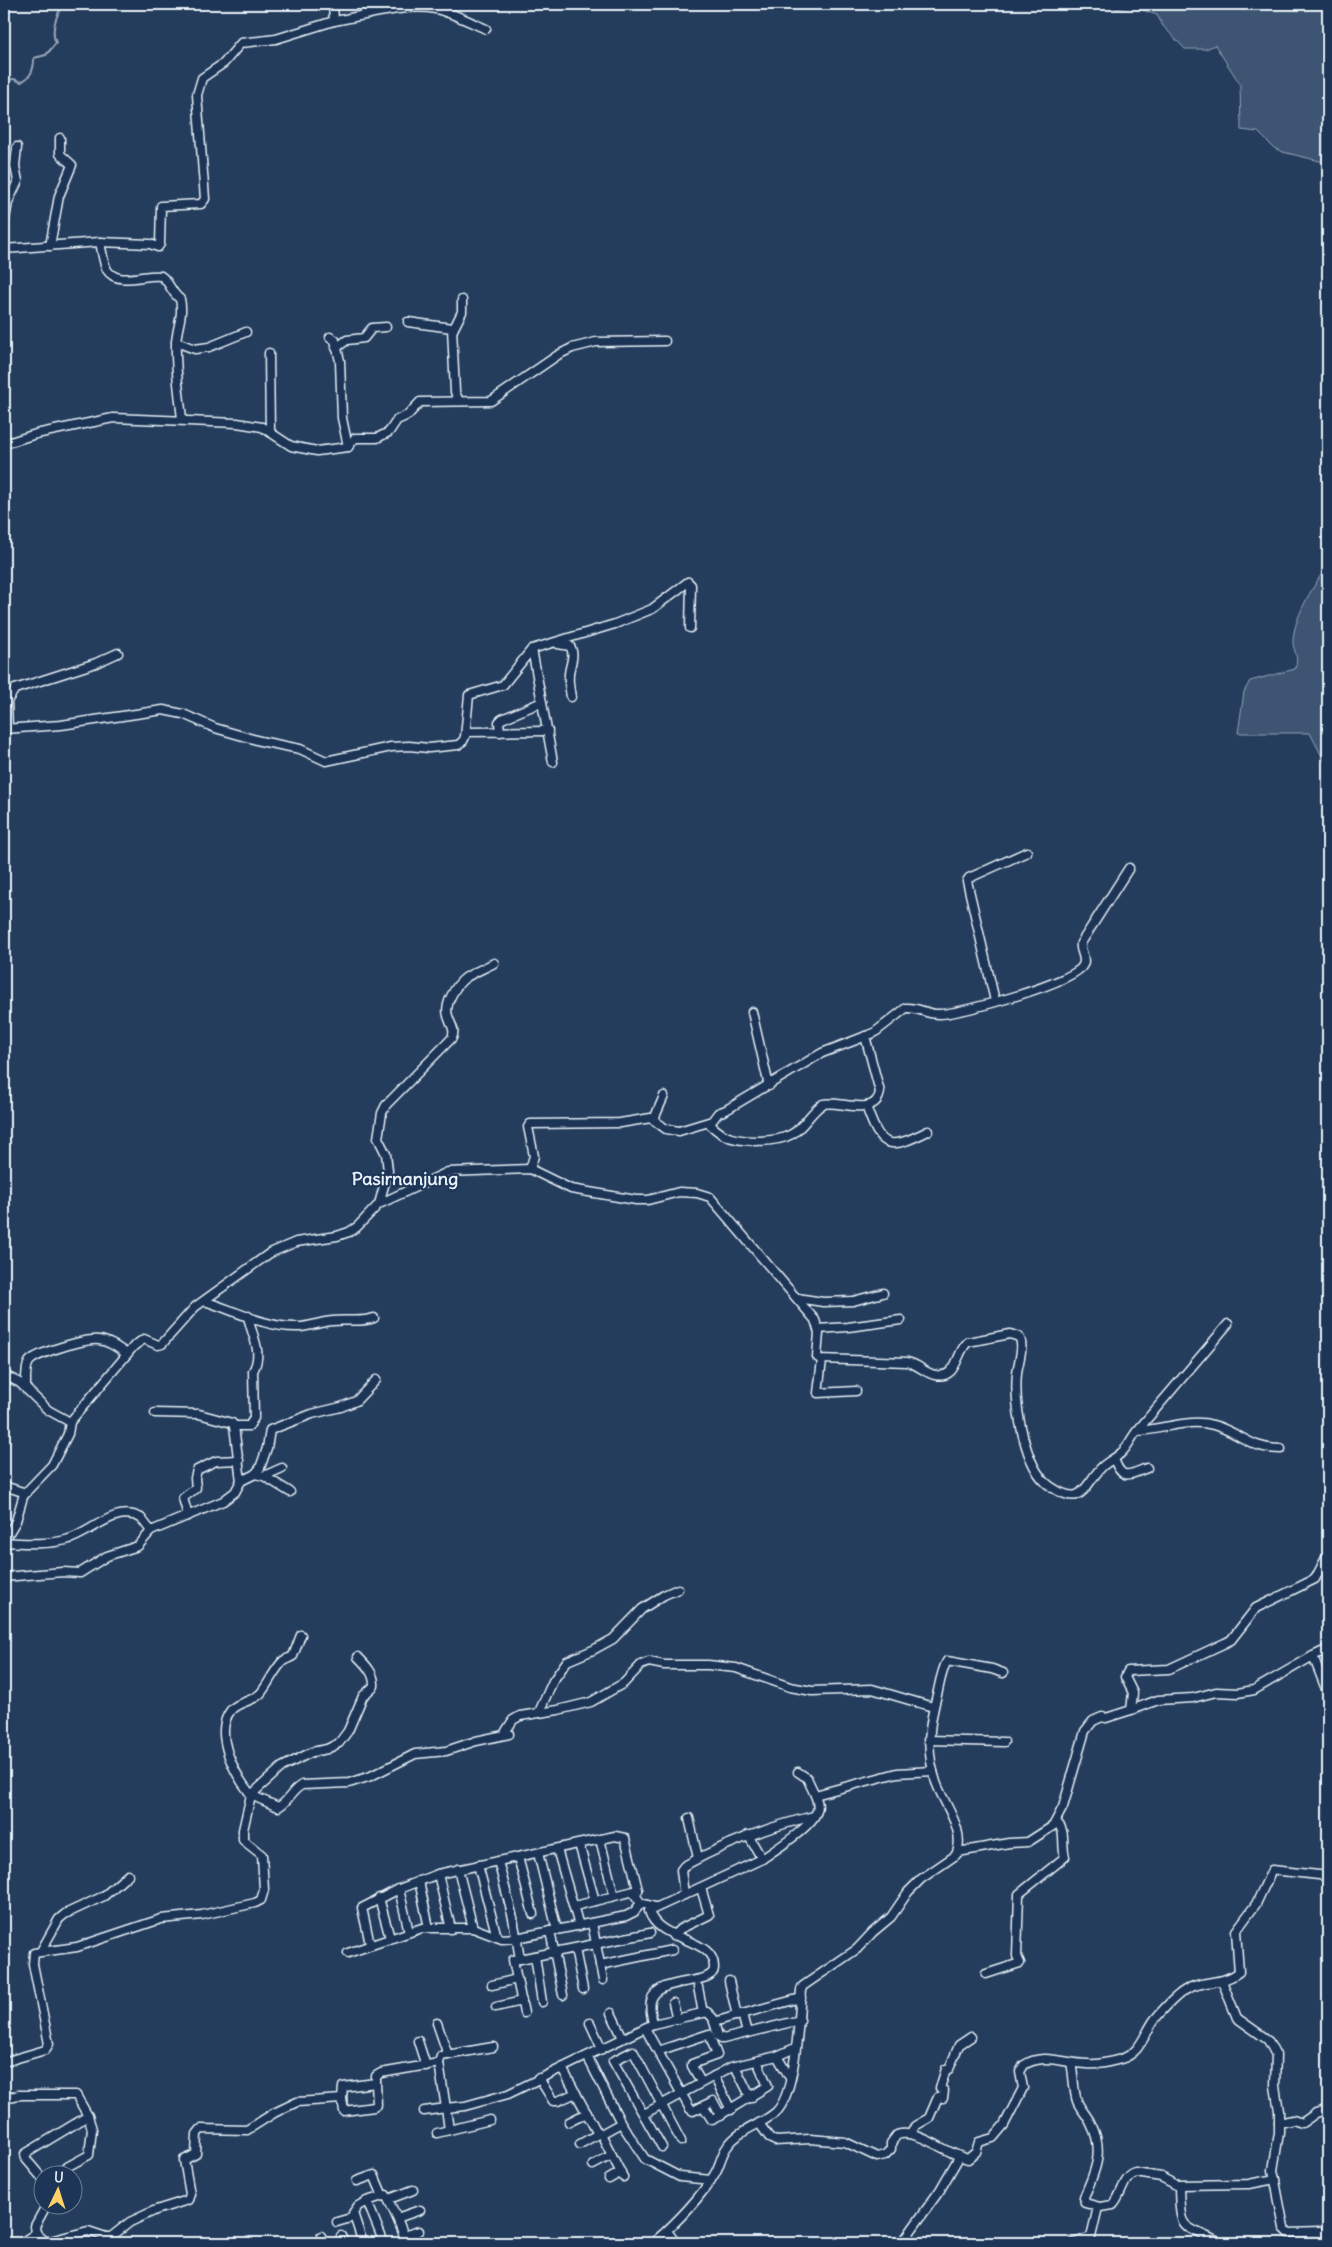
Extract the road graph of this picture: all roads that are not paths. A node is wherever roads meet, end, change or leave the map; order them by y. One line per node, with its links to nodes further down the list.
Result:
1 (333, 4): 2 (street)
2 (334, 21): 3 (street); 7 (street)
3 (486, 28)
4 (60, 138): 8 (street)
5 (17, 146): 6 (street)
6 (4, 225)
7 (100, 242): 8 (street); 17 (street)
8 (50, 246): 9 (street)
9 (4, 249)
10 (462, 300): 13 (street)
11 (408, 322): 13 (street)
12 (386, 327): 18 (street)
13 (453, 330): 20 (street)
14 (246, 332): 17 (street)
15 (330, 337): 18 (street)
16 (665, 341): 20 (street)
17 (176, 342): 21 (street)
18 (336, 348): 24 (street)
19 (269, 353): 22 (street)
20 (459, 401): 24 (street)
21 (182, 420): 22 (street); 23 (street)
22 (270, 432): 24 (street)
23 (4, 444)
24 (348, 447)
25 (690, 628): 26 (street)
26 (556, 644): 27 (street); 29 (street)
27 (532, 649): 30 (street); 32 (street)
28 (118, 653): 31 (street)
29 (571, 697)
30 (542, 702): 33 (street); 34 (street)
31 (6, 729): 32 (street)
32 (466, 732): 33 (street)
33 (500, 732): 34 (street)
34 (548, 732): 35 (street)
35 (553, 762)
36 (1027, 852): 39 (street)
37 (1129, 868): 39 (street)
38 (494, 963): 49 (street)
39 (995, 1001): 41 (street)
40 (752, 1012): 42 (street)
41 (865, 1036): 42 (street); 44 (street)
42 (769, 1086): 46 (street)
43 (664, 1096): 45 (street)
44 (866, 1106): 46 (street); 47 (street)
45 (654, 1119): 46 (street); 48 (street)
46 (708, 1123)
47 (928, 1131)
48 (530, 1169): 49 (street); 51 (street)
49 (379, 1204): 52 (street)
50 (883, 1293): 51 (street)
51 (797, 1298): 57 (street)
52 (204, 1301): 53 (street); 58 (street)
53 (248, 1316): 54 (street); 66 (street)
54 (374, 1318)
55 (901, 1320): 57 (street)
56 (1228, 1324): 67 (street)
57 (818, 1329): 59 (street)
58 (127, 1354): 62 (street); 65 (street)
59 (822, 1360): 63 (street); 69 (street)
60 (4, 1376): 62 (street)
61 (376, 1380): 73 (street)
62 (26, 1389): 65 (street)
63 (856, 1391)
64 (155, 1413): 66 (street)
65 (70, 1422): 78 (street)
66 (234, 1426): 70 (street)
67 (1137, 1431): 68 (street); 69 (street)
68 (1281, 1449)
69 (1114, 1459): 72 (street)
70 (239, 1460): 75 (street); 79 (street)
71 (282, 1468): 74 (street)
72 (1148, 1468)
73 (255, 1474): 74 (street); 75 (street)
74 (264, 1476): 77 (street)
75 (241, 1481): 79 (street)
76 (4, 1486): 78 (street)
77 (290, 1492)
78 (26, 1493): 81 (street)
79 (188, 1516): 80 (street)
80 (151, 1531): 81 (street); 83 (street)
81 (4, 1542)
82 (1328, 1554): 92 (street)
83 (4, 1577)
84 (678, 1589): 93 (street)
85 (301, 1635): 99 (street)
86 (1328, 1649): 87 (street)
87 (1313, 1656): 90 (street); 92 (street)
88 (358, 1657): 99 (street)
89 (1003, 1673): 91 (street)
90 (1328, 1694)
91 (932, 1708): 93 (street); 94 (street)
92 (1131, 1710): 102 (street)
93 (539, 1712): 99 (street)
94 (928, 1740): 95 (street); 96 (street)
95 (1004, 1742)
96 (933, 1771): 98 (street); 107 (street)
97 (798, 1772): 98 (street)
98 (815, 1795): 100 (street)
99 (251, 1796): 146 (street)
100 (814, 1816): 103 (street); 111 (street)
101 (689, 1818): 110 (street)
102 (1056, 1822): 107 (street); 152 (street)
103 (748, 1835): 110 (street); 111 (street)
104 (600, 1839): 105 (street); 121 (street); 123 (street)
105 (579, 1844): 106 (street); 125 (street)
106 (557, 1849): 108 (street); 127 (street)
107 (958, 1852): 161 (street)
108 (538, 1853): 109 (street); 135 (street)
109 (518, 1857): 112 (street); 129 (street)
110 (698, 1858): 122 (street)
111 (762, 1859): 119 (street)
112 (498, 1861): 113 (street); 141 (street)
113 (478, 1865): 114 (street); 139 (street)
114 (458, 1870): 115 (street); 133 (street)
115 (438, 1874): 118 (street); 134 (street)
116 (128, 1875): 146 (street)
117 (1328, 1876): 156 (street)
118 (419, 1881): 120 (street); 132 (street)
119 (700, 1888): 122 (street); 138 (street)
120 (399, 1889): 124 (street); 136 (street)
121 (638, 1890): 123 (street); 126 (street)
122 (684, 1895): 128 (street)
123 (614, 1896): 125 (street)
124 (379, 1898): 140 (street); 142 (street)
125 (595, 1901): 127 (street)
126 (641, 1903): 128 (street); 130 (street)
127 (574, 1906): 131 (street)
128 (655, 1907): 138 (street)
129 (533, 1914)
130 (592, 1923): 131 (street); 143 (street)
131 (578, 1926): 135 (street)
132 (429, 1928): 134 (street); 136 (street)
133 (473, 1928): 134 (street); 139 (street)
134 (451, 1929)
135 (553, 1930): 141 (street); 148 (street)
136 (409, 1932): 140 (street)
137 (650, 1933): 143 (street)
138 (673, 1936): 175 (street)
139 (497, 1937): 141 (street)
140 (390, 1938): 142 (street)
141 (516, 1938): 150 (street)
142 (370, 1944): 147 (street)
143 (596, 1945): 144 (street); 151 (street)
144 (575, 1949): 148 (street); 159 (street)
145 (672, 1950): 151 (street)
146 (41, 1951): 189 (street)
147 (348, 1953)
148 (554, 1953): 149 (street); 160 (street)
149 (535, 1956): 150 (street); 163 (street)
150 (520, 1959): 153 (street)
151 (600, 1965): 154 (street)
152 (986, 1974)
153 (517, 1979): 157 (street); 162 (street)
154 (603, 1980)
155 (730, 1981): 169 (street)
156 (1222, 1981): 191 (street); 217 (street)
157 (492, 1985)
158 (698, 1987): 168 (street)
159 (583, 1989)
160 (563, 1995)
161 (801, 1998): 169 (street); 171 (street)
162 (522, 2001): 165 (street); 166 (street)
163 (542, 2002)
164 (673, 2003): 170 (street)
165 (496, 2007)
166 (524, 2013)
167 (611, 2013): 179 (street)
168 (703, 2013): 170 (street); 172 (street)
169 (739, 2015): 172 (street); 177 (street)
170 (677, 2020): 175 (street)
171 (800, 2020): 177 (street); 182 (street)
172 (714, 2022): 177 (street)
173 (437, 2023): 185 (street)
174 (590, 2023): 183 (street)
175 (653, 2024): 176 (street)
176 (645, 2028): 179 (street); 184 (street)
177 (747, 2033)
178 (971, 2037): 221 (street)
179 (623, 2038): 183 (street)
180 (418, 2041): 192 (street)
181 (493, 2047): 185 (street)
182 (795, 2048): 187 (street); 197 (street)
183 (602, 2049): 186 (street)
184 (658, 2051): 198 (street); 201 (street)
185 (448, 2055): 190 (street)
186 (587, 2056): 194 (street); 215 (street)
187 (777, 2056): 188 (street); 197 (street)
188 (757, 2061): 193 (street); 202 (street)
189 (4, 2062)
190 (439, 2063): 192 (street); 206 (street)
191 (1070, 2063): 226 (street); 238 (street)
192 (426, 2066): 199 (street)
193 (735, 2066): 195 (street); 202 (street)
194 (562, 2068): 196 (street); 200 (street)
195 (714, 2076): 198 (street); 208 (street)
196 (539, 2078): 200 (street); 206 (street)
197 (790, 2078): 216 (street)
198 (701, 2082): 201 (street)
199 (376, 2083): 204 (street); 204 (street)
200 (576, 2093): 210 (street)
201 (682, 2094): 205 (street); 208 (street)
202 (751, 2098): 208 (street)
203 (4, 2099): 212 (street)
204 (342, 2099): 248 (street)
205 (662, 2103): 211 (street); 211 (street); 222 (street)
206 (446, 2108): 209 (street); 218 (street)
207 (1328, 2109): 217 (street)
208 (731, 2110)
209 (424, 2111)
210 (587, 2113): 214 (street); 220 (street)
211 (644, 2114): 224 (street)
212 (88, 2116): 227 (street); 229 (street)
213 (490, 2120): 218 (street)
214 (569, 2122)
215 (621, 2123): 220 (street); 232 (street)
216 (759, 2123): 221 (street); 232 (street)
217 (1279, 2123): 231 (street)
218 (449, 2130): 219 (street)
219 (437, 2133)
220 (600, 2134): 223 (street); 225 (street)
221 (911, 2134): 226 (street)
222 (681, 2141)
223 (580, 2144)
224 (662, 2148)
225 (612, 2155): 228 (street); 230 (street)
226 (959, 2157): 255 (street)
227 (71, 2164)
228 (593, 2165)
229 (32, 2166)
230 (609, 2179)
231 (1275, 2179): 234 (street); 247 (street)
232 (711, 2180): 245 (street)
233 (357, 2181): 236 (street)
234 (1179, 2185): 238 (street); 257 (street)
235 (413, 2190): 236 (street)
236 (386, 2198): 237 (street); 242 (street)
237 (368, 2201): 241 (street); 252 (street)
238 (1098, 2207): 256 (street)
239 (420, 2210): 242 (street)
240 (42, 2214): 246 (street)
241 (354, 2217): 243 (street); 251 (street)
242 (397, 2218): 249 (street)
243 (337, 2222)
244 (418, 2231): 249 (street)
245 (666, 2231): 253 (street); 254 (street)
246 (36, 2233): 248 (street); 250 (street)
247 (1328, 2238)
248 (108, 2240)
249 (405, 2240)
250 (21, 2243)
251 (363, 2243)
252 (384, 2243)
253 (653, 2243)
254 (676, 2243)
255 (902, 2243)
256 (1074, 2243)
257 (1220, 2243)

